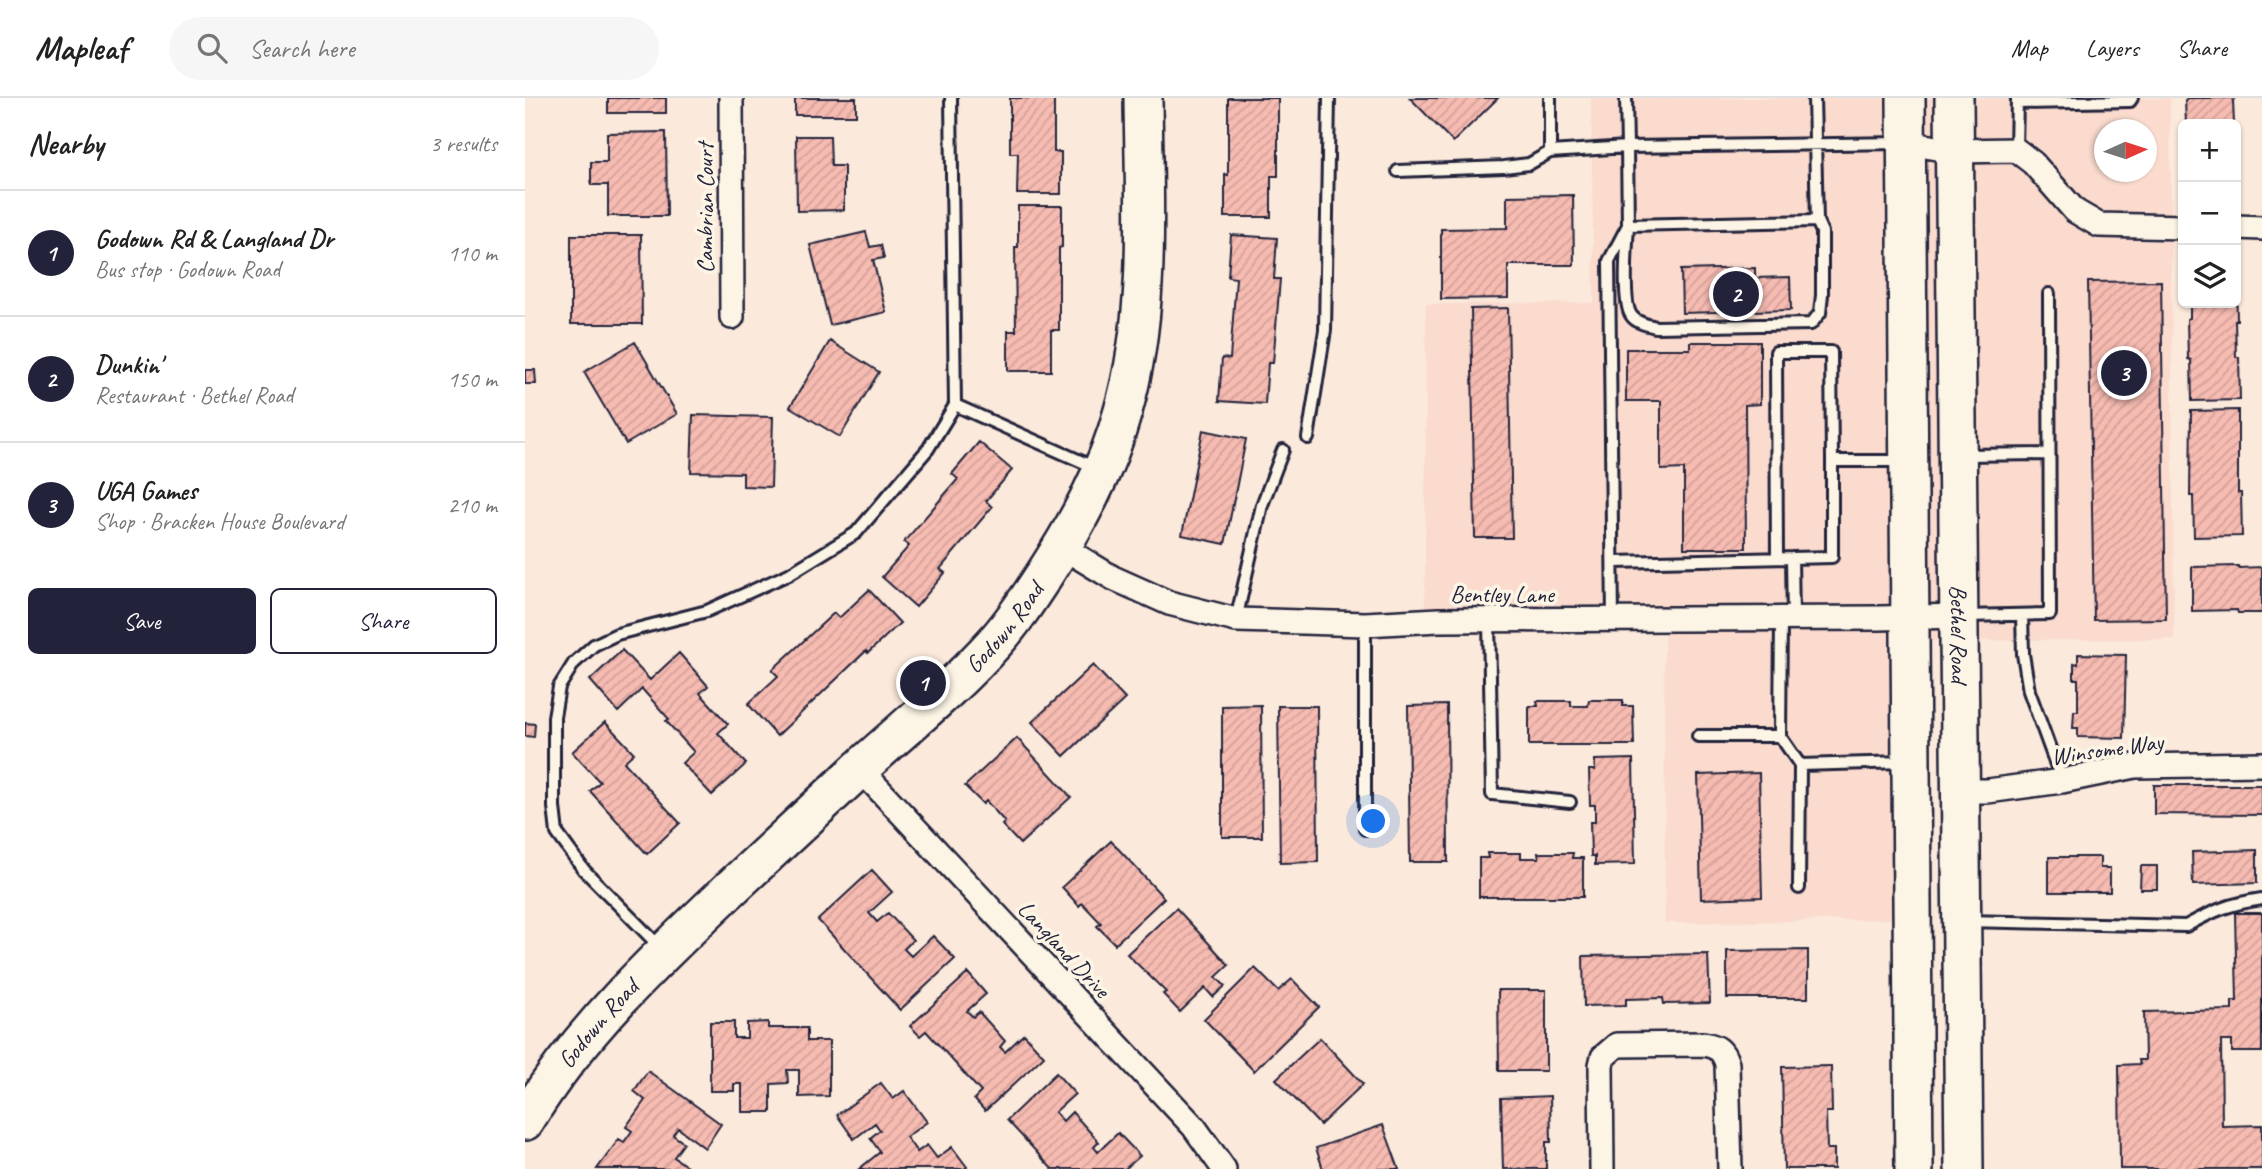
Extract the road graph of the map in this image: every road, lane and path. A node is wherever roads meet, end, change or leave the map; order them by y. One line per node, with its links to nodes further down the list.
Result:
1 (731, 98): 25 (street, Cambrian Court)
2 (951, 98): 26 (lane)
3 (1143, 98): 33 (main road, Godown Road)
4 (1329, 98): 27 (lane)
5 (1550, 98): 17 (lane)
6 (1626, 98): 14 (lane)
7 (1814, 98): 13 (lane)
8 (1906, 98): 12 (main road, Bethel Road)
9 (1954, 98): 16 (main road, Bethel Road)
10 (2132, 98): 11 (lane)
11 (2017, 101): 15 (lane)
12 (1907, 143): 13 (lane); 16 (street); 32 (main road, Bethel Road)
13 (1815, 144): 14 (lane); 19 (lane)
14 (1627, 146): 17 (lane); 20 (lane)
15 (2016, 150): 16 (street); 21 (street)
16 (1955, 151): 30 (main road, Bethel Road)
17 (1551, 152): 18 (lane)
18 (1398, 171)
19 (1817, 220): 20 (lane); 20 (lane)
20 (1628, 225): 37 (lane)
21 (2178, 227)
22 (2241, 227): 23 (street)
23 (2262, 228)
24 (2049, 294): 29 (lane)
25 (731, 317)
26 (955, 405): 33 (lane); 59 (lane)
27 (1308, 438)
28 (1283, 450): 44 (lane)
29 (2049, 454): 30 (lane); 38 (lane)
30 (1957, 455): 39 (main road, Bethel Road)
31 (1832, 461): 32 (lane); 35 (lane); 36 (lane)
32 (1908, 461): 40 (main road, Bethel Road)
33 (1102, 471): 34 (main road, Godown Road)
34 (1062, 547): 44 (street, Bentley Lane); 51 (main road, Godown Road)
35 (1777, 558): 36 (lane); 37 (lane)
36 (1792, 558): 41 (lane)
37 (1614, 562): 43 (lane)
38 (2022, 615): 39 (lane); 52 (lane)
39 (1958, 616): 40 (street, Bentley Lane); 53 (main road, Bethel Road)
40 (1909, 618): 41 (street, Bentley Lane); 48 (main road, Bethel Road)
41 (1787, 619): 43 (street, Bentley Lane); 47 (lane)
42 (1489, 620): 43 (street, Bentley Lane); 45 (street, Bentley Lane); 54 (lane)
43 (1613, 620)
44 (1236, 621): 45 (street, Bentley Lane)
45 (1364, 624): 55 (lane)
46 (1698, 736): 47 (lane)
47 (1780, 736): 50 (lane)
48 (1910, 761): 50 (lane); 64 (main road, Bethel Road)
49 (2262, 764): 52 (street, Winsome Way)
50 (1800, 765): 56 (lane)
51 (860, 769): 59 (main road, Godown Road); 61 (street, Langland Drive)
52 (2063, 781): 53 (street, Winsome Way)
53 (1960, 791): 58 (main road, Bethel Road)
54 (1570, 802)
55 (1364, 829)
56 (1799, 888)
57 (2262, 899): 58 (lane)
58 (1961, 921): 65 (main road, Bethel Road)
59 (664, 951): 60 (main road, Godown Road)
60 (525, 1121)
61 (1224, 1169)
62 (1602, 1169): 63 (street)
63 (1730, 1169)
64 (1914, 1169)
65 (1964, 1169)

